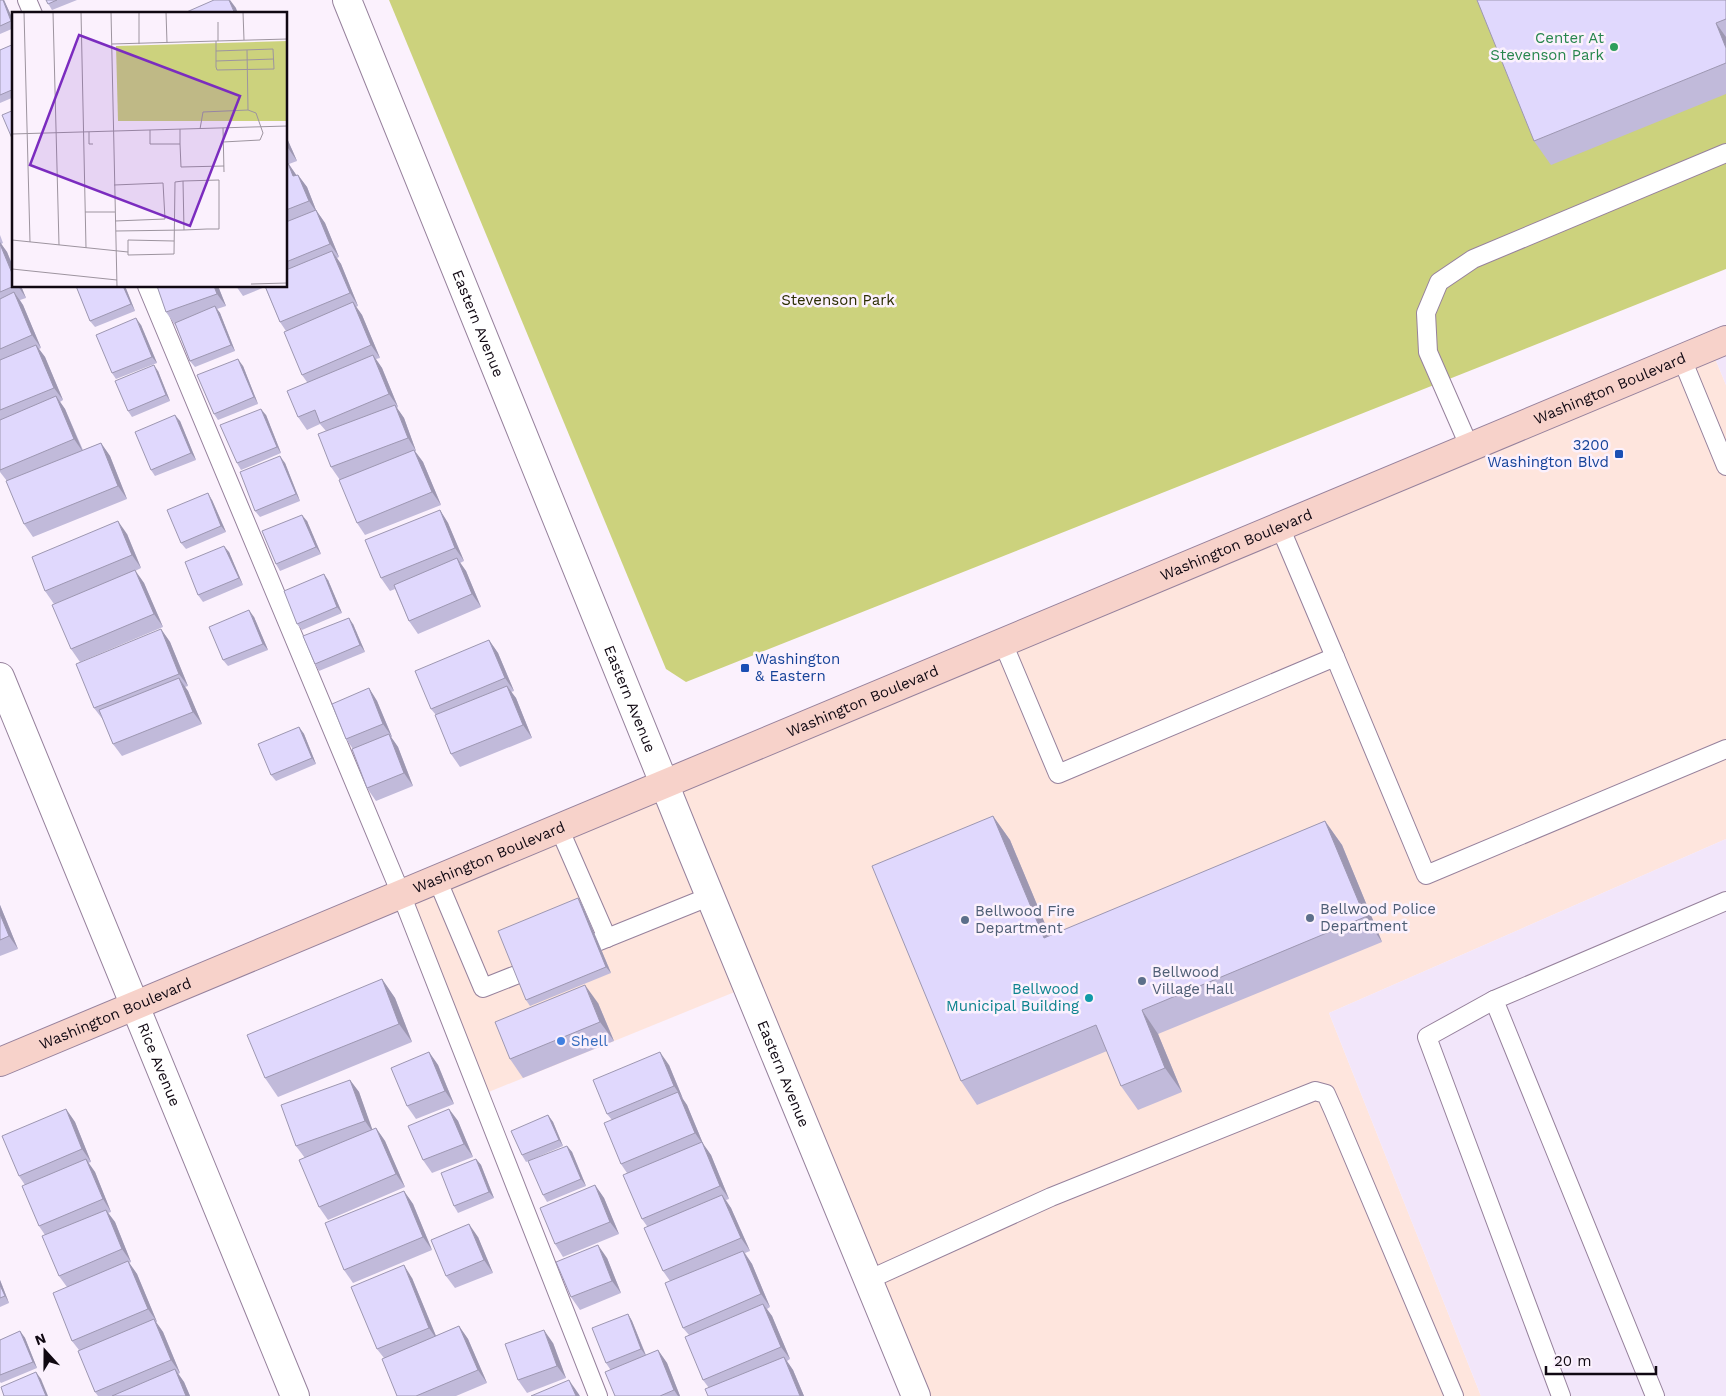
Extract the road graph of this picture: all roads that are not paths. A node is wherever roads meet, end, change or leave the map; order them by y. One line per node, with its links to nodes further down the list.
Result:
1 (27, 0): 3 (lane)
2 (347, 0): 15 (street, Eastern Avenue)
3 (32, 12)
4 (1726, 153): 8 (lane)
5 (148, 288): 18 (lane)
6 (1726, 340): 7 (street, Washington Boulevard)
7 (1682, 358): 8 (street, Washington Boulevard); 9 (lane)
8 (1470, 448): 10 (street, Washington Boulevard)
9 (1726, 466)
10 (1280, 527): 11 (street, Washington Boulevard); 12 (lane)
11 (1003, 643): 12 (lane); 15 (street, Washington Boulevard)
12 (1335, 657): 14 (lane)
13 (0, 677): 23 (street, Rice Avenue)
14 (1726, 749)
15 (665, 784): 16 (street, Washington Boulevard); 19 (street, Eastern Avenue)
16 (560, 828): 17 (street, Washington Boulevard); 19 (lane)
17 (438, 879): 18 (street, Washington Boulevard); 21 (lane)
18 (401, 894): 23 (street, Washington Boulevard); 27 (lane)
19 (711, 896): 25 (street, Eastern Avenue)
20 (1726, 901): 22 (lane)
21 (516, 975)
22 (1494, 1000): 30 (lane); 31 (lane)
23 (134, 1006): 24 (street, Washington Boulevard); 26 (street, Rice Avenue)
24 (0, 1062)
25 (868, 1280): 28 (street, Eastern Avenue); 29 (lane)
26 (295, 1396)
27 (598, 1396)
28 (916, 1396)
29 (1454, 1396)
30 (1561, 1396)
31 (1655, 1396)

